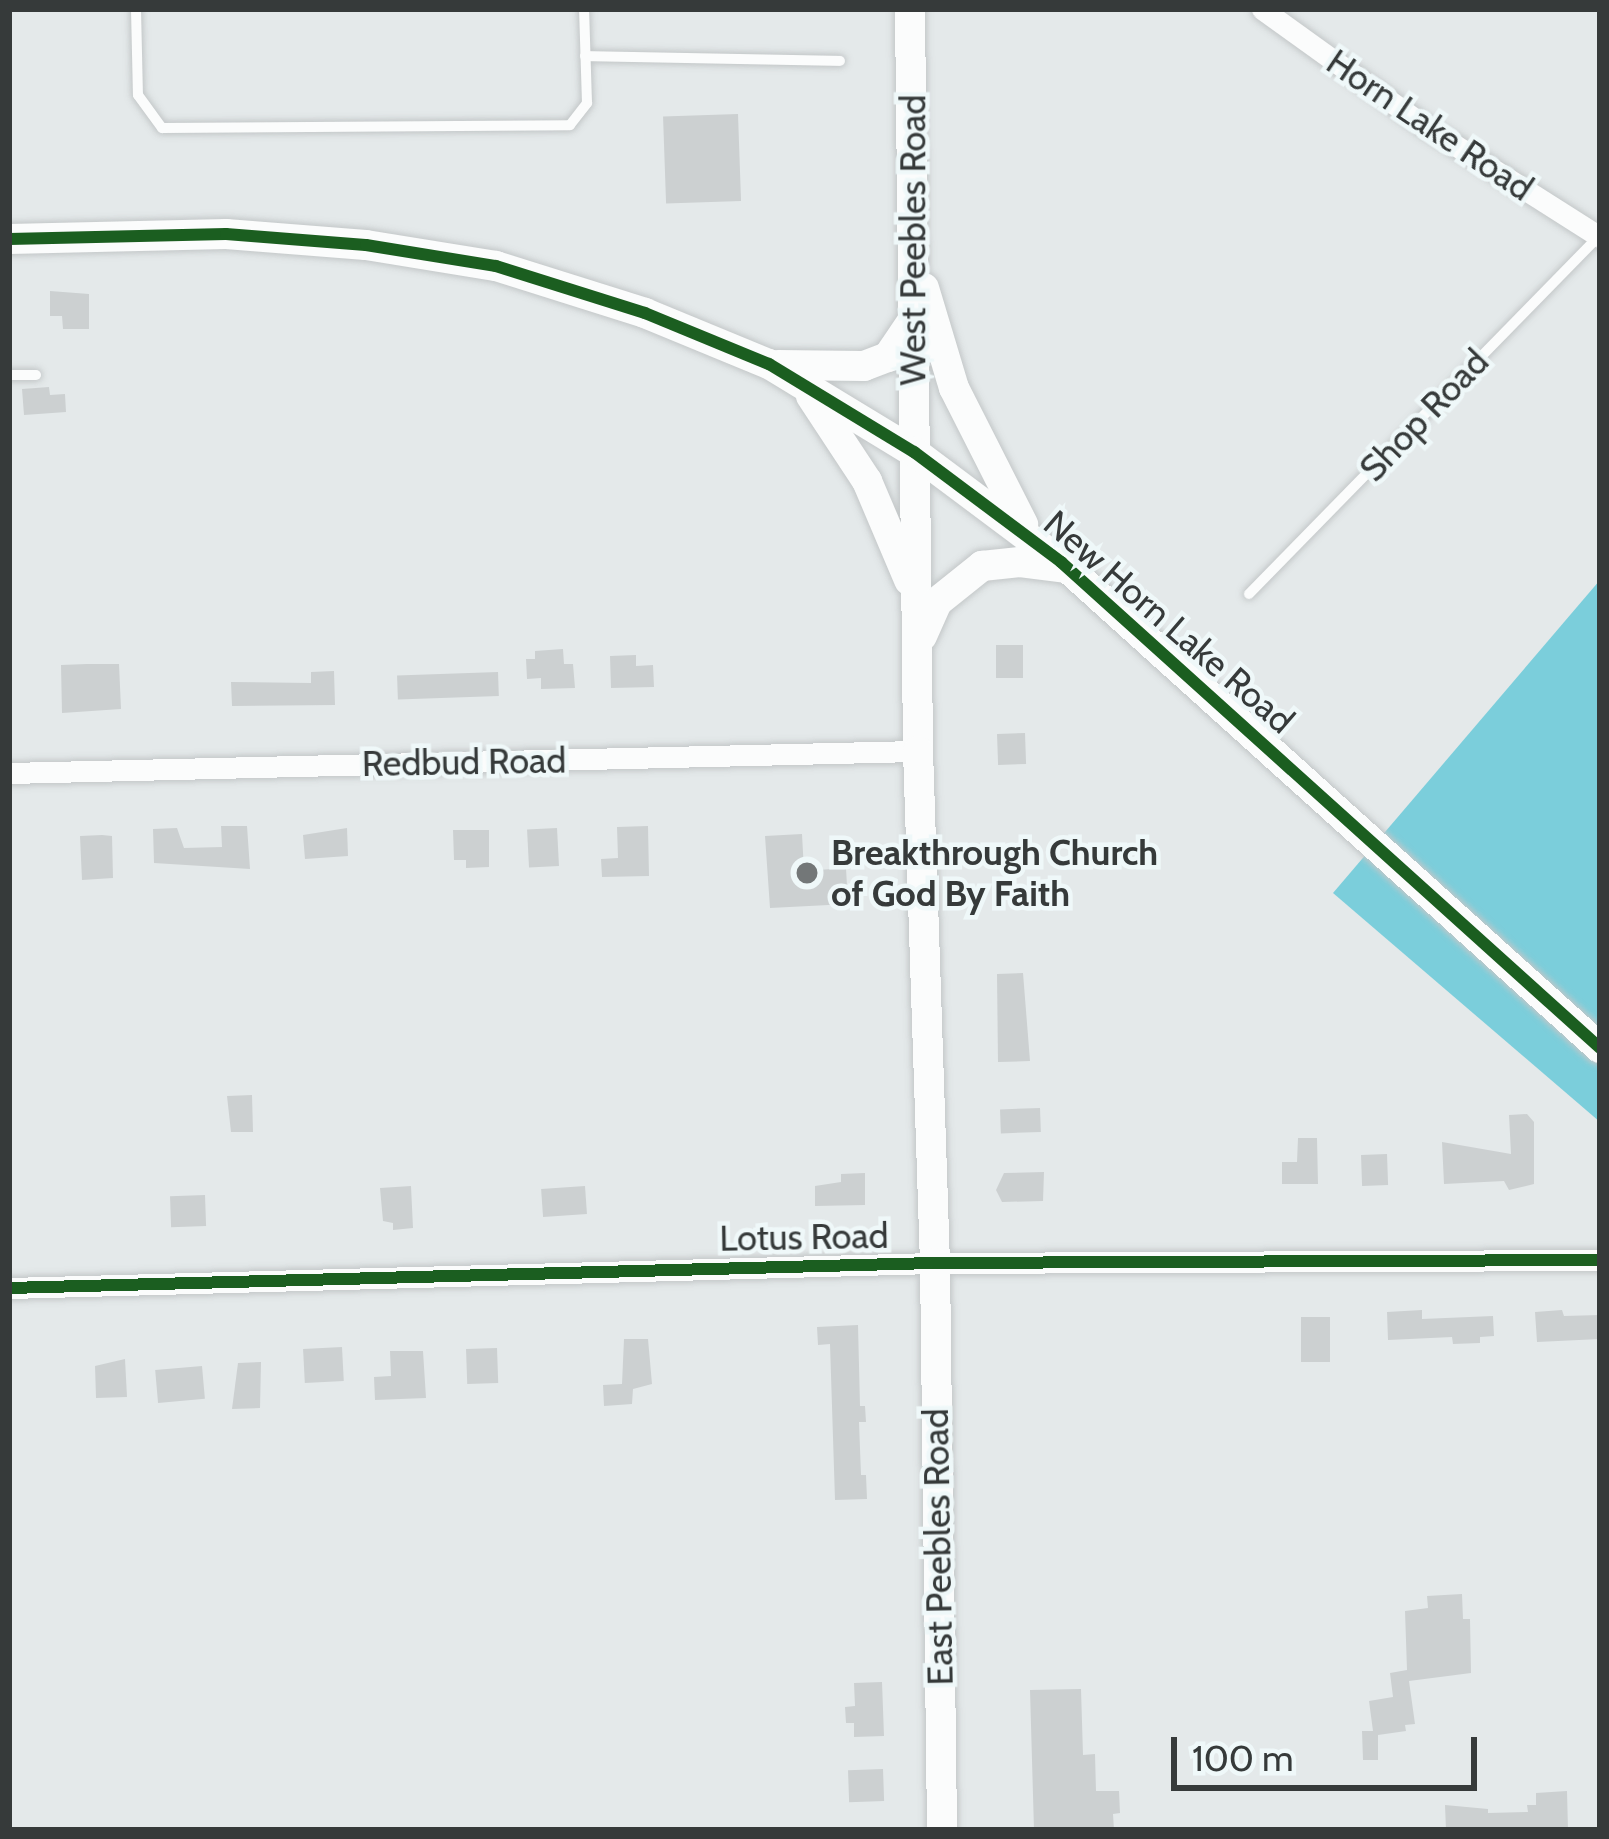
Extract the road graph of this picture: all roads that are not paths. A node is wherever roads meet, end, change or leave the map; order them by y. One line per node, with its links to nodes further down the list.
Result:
1 (136, 9): 5 (lane)
2 (584, 9): 5 (lane)
3 (910, 9): 9 (main road, West Peebles Road)
4 (1262, 9): 7 (street, Horn Lake Road)
5 (585, 56): 6 (lane)
6 (840, 61)
7 (1600, 237): 18 (lane, Shop Road)
8 (9, 239): 11 (main road, New Horn Lake Road)
9 (913, 248): 10 (main road, West Peebles Road); 16 (main road)
10 (913, 320): 11 (main road); 15 (main road, West Peebles Road)
11 (769, 364): 14 (main road, New Horn Lake Road)
12 (9, 374): 13 (lane)
13 (36, 375)
14 (804, 386): 15 (main road, New Horn Lake Road); 19 (main road)
15 (914, 452): 16 (main road, New Horn Lake Road); 19 (main road, West Peebles Road)
16 (1032, 540): 17 (main road, New Horn Lake Road)
17 (1068, 568): 20 (main road); 23 (main road, New Horn Lake Road)
18 (1249, 593)
19 (916, 598): 20 (main road, West Peebles Road)
20 (917, 647): 21 (main road, West Peebles Road)
21 (918, 751): 22 (street, Redbud Road); 25 (main road, West Peebles Road)
22 (9, 773)
23 (1600, 1048)
24 (1600, 1260): 25 (street, Lotus Road)
25 (935, 1263): 26 (street, Lotus Road); 27 (main road, East Peebles Road)
26 (9, 1288)
27 (942, 1830)

